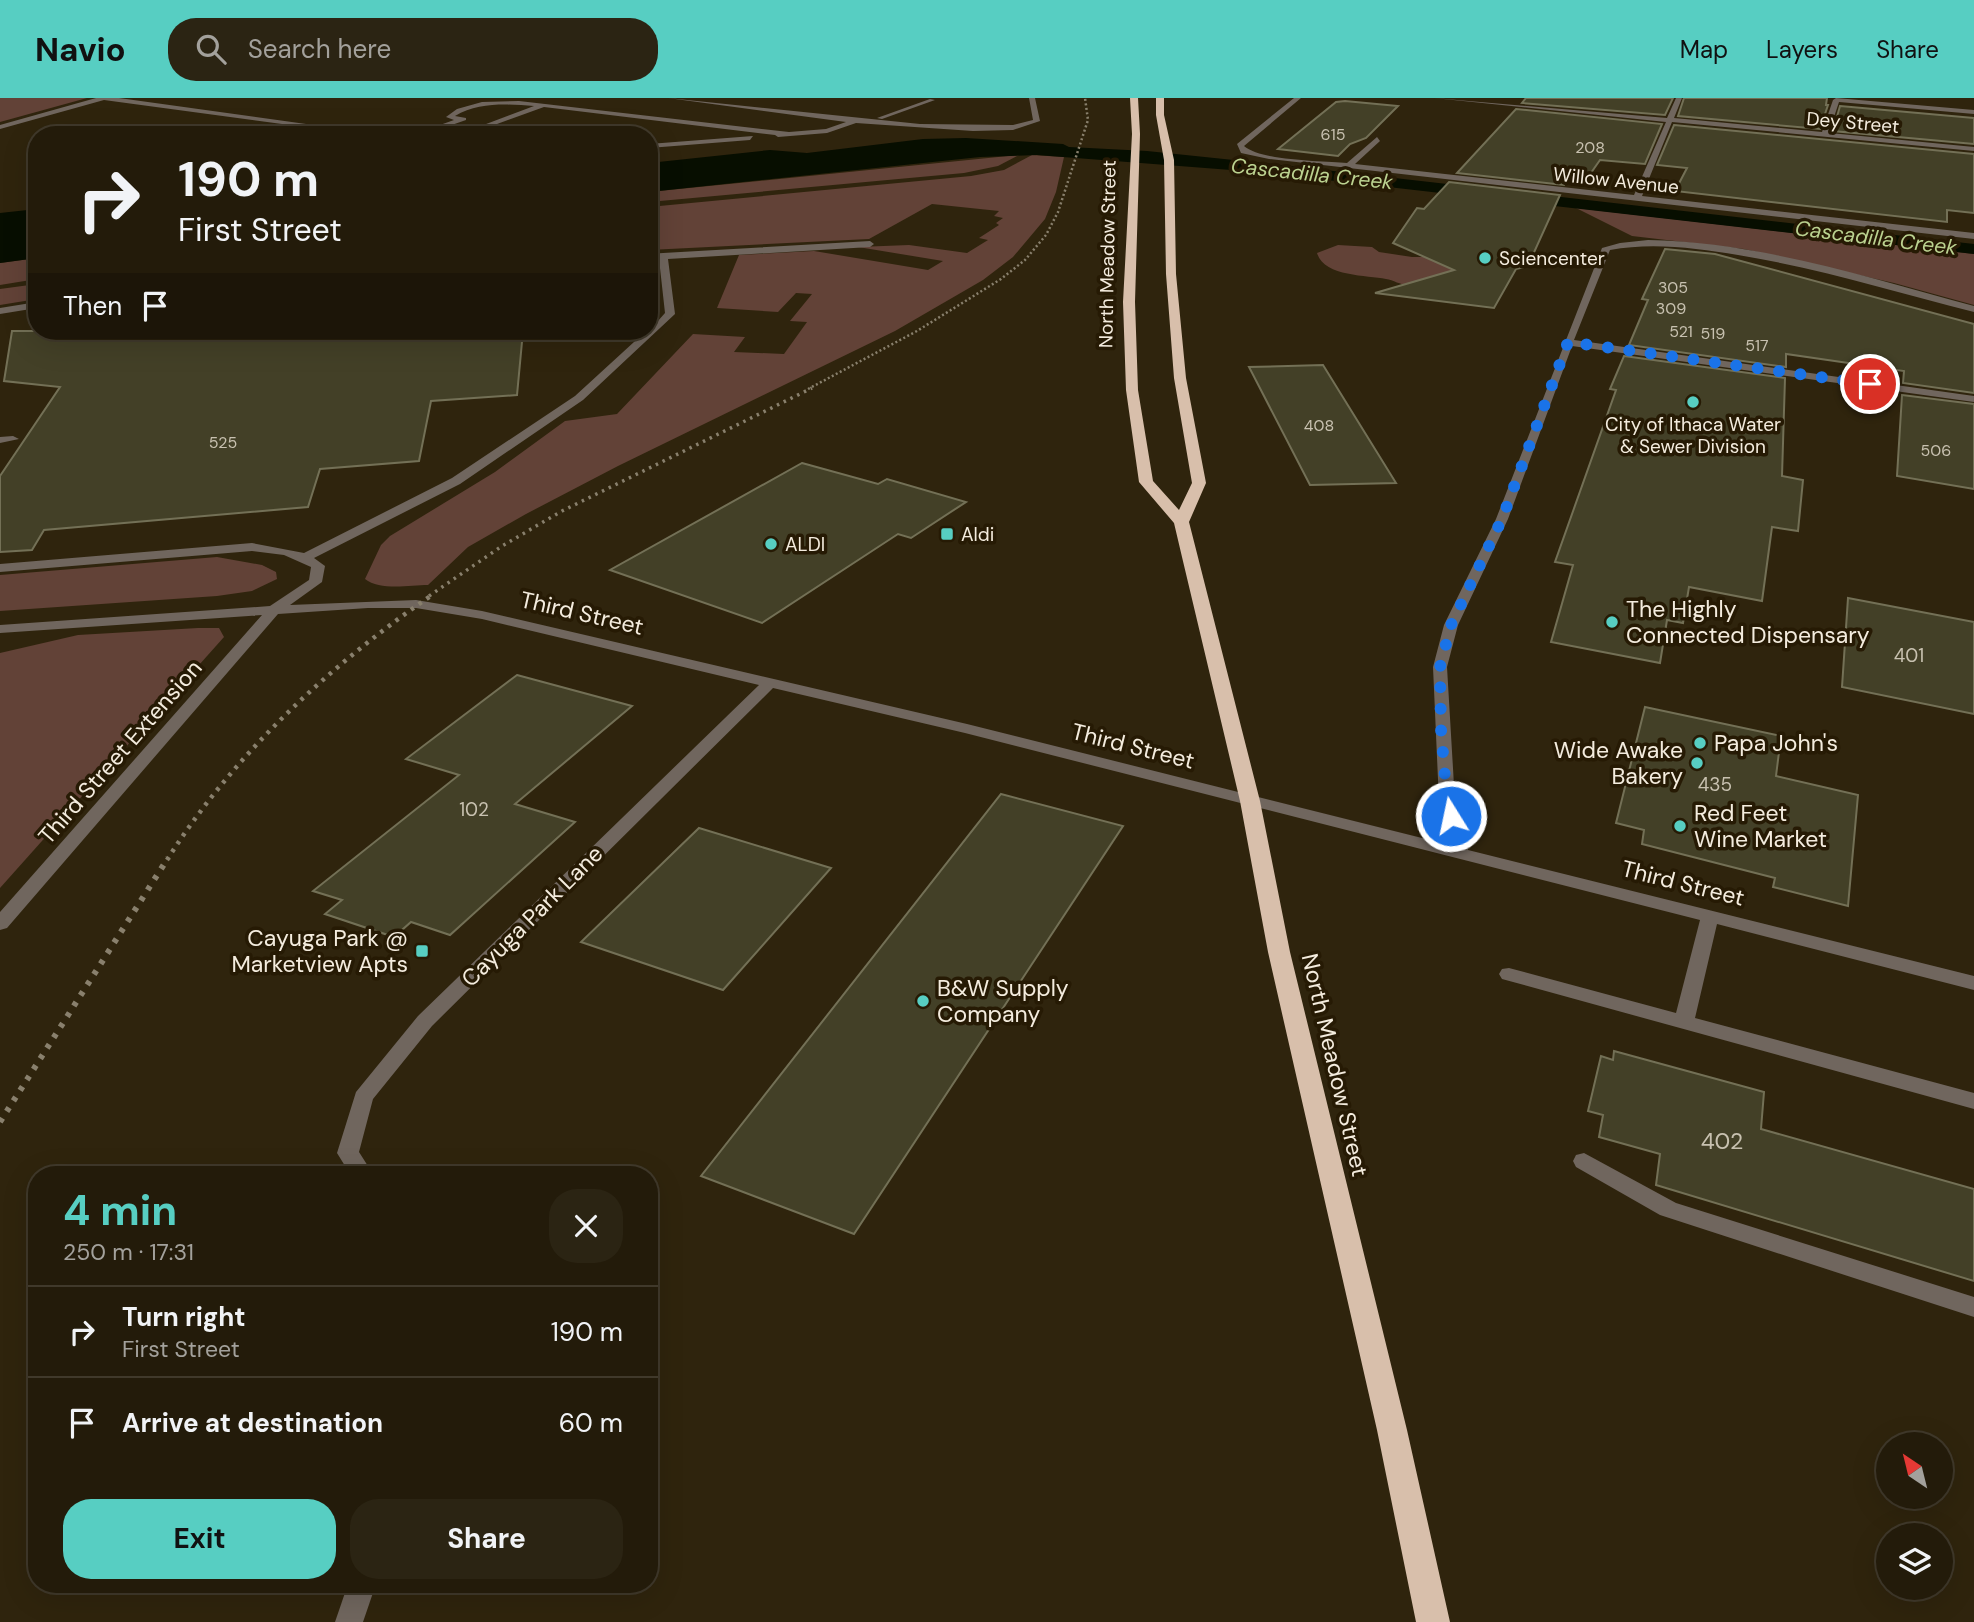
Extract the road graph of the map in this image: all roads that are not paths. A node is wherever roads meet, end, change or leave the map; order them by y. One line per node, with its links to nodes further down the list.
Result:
1 (103, 98): 17 (street); 20 (street)
2 (671, 98): 14 (street)
3 (1032, 98): 16 (street)
4 (1135, 98): 41 (highway, North Meadow Street)
5 (1160, 98): 41 (highway)
6 (1298, 98): 26 (street, Willow Avenue)
7 (1437, 98): 15 (street, Dey Street)
8 (1679, 98): 15 (street)
9 (519, 99): 12 (street); 18 (street)
10 (932, 100): 16 (street)
11 (1974, 104): 13 (street)
12 (543, 105): 19 (street); 21 (street)
13 (1970, 112): 22 (street)
14 (859, 119): 16 (street); 21 (street)
15 (1669, 120): 22 (street, Dey Street); 27 (street)
16 (874, 121)
17 (314, 126)
18 (443, 126)
19 (485, 126)
20 (0, 127)
21 (788, 134): 24 (street)
22 (1826, 135): 25 (street, Dey Street)
23 (1377, 139): 26 (street)
24 (658, 145)
25 (1974, 149)
26 (1349, 166): 27 (street, Willow Avenue)
27 (1637, 198): 28 (street, Willow Avenue)
28 (1974, 236)
29 (870, 244): 31 (street)
30 (658, 256): 31 (street)
31 (663, 256): 35 (street)
32 (28, 306): 34 (street)
33 (1974, 309): 37 (street)
34 (0, 311)
35 (658, 325)
36 (642, 340): 42 (street)
37 (1568, 342): 38 (street); 48 (street)
38 (1974, 398)
39 (13, 439): 40 (street)
40 (0, 440)
41 (1181, 523): 47 (highway, North Meadow Street)
42 (306, 557): 43 (street); 44 (street, Third Street Extension)
43 (0, 568)
44 (274, 610): 45 (street, Third Street); 46 (street, Third Street); 50 (street, Third Street Extension)
45 (0, 629)
46 (769, 683): 47 (street, Third Street); 56 (street, Cayuga Park Lane)
47 (1250, 801): 48 (street, Third Street); 60 (highway, North Meadow Street)
48 (1460, 852): 49 (street, Third Street)
49 (1710, 916): 52 (street, Third Street); 53 (street)
50 (0, 924)
51 (1509, 974): 53 (street)
52 (1974, 983)
53 (1684, 1022): 54 (street)
54 (1974, 1101)
55 (1584, 1161): 57 (street)
56 (357, 1166)
57 (1974, 1307)
58 (359, 1593): 59 (street)
59 (349, 1622)
60 (1433, 1622)

